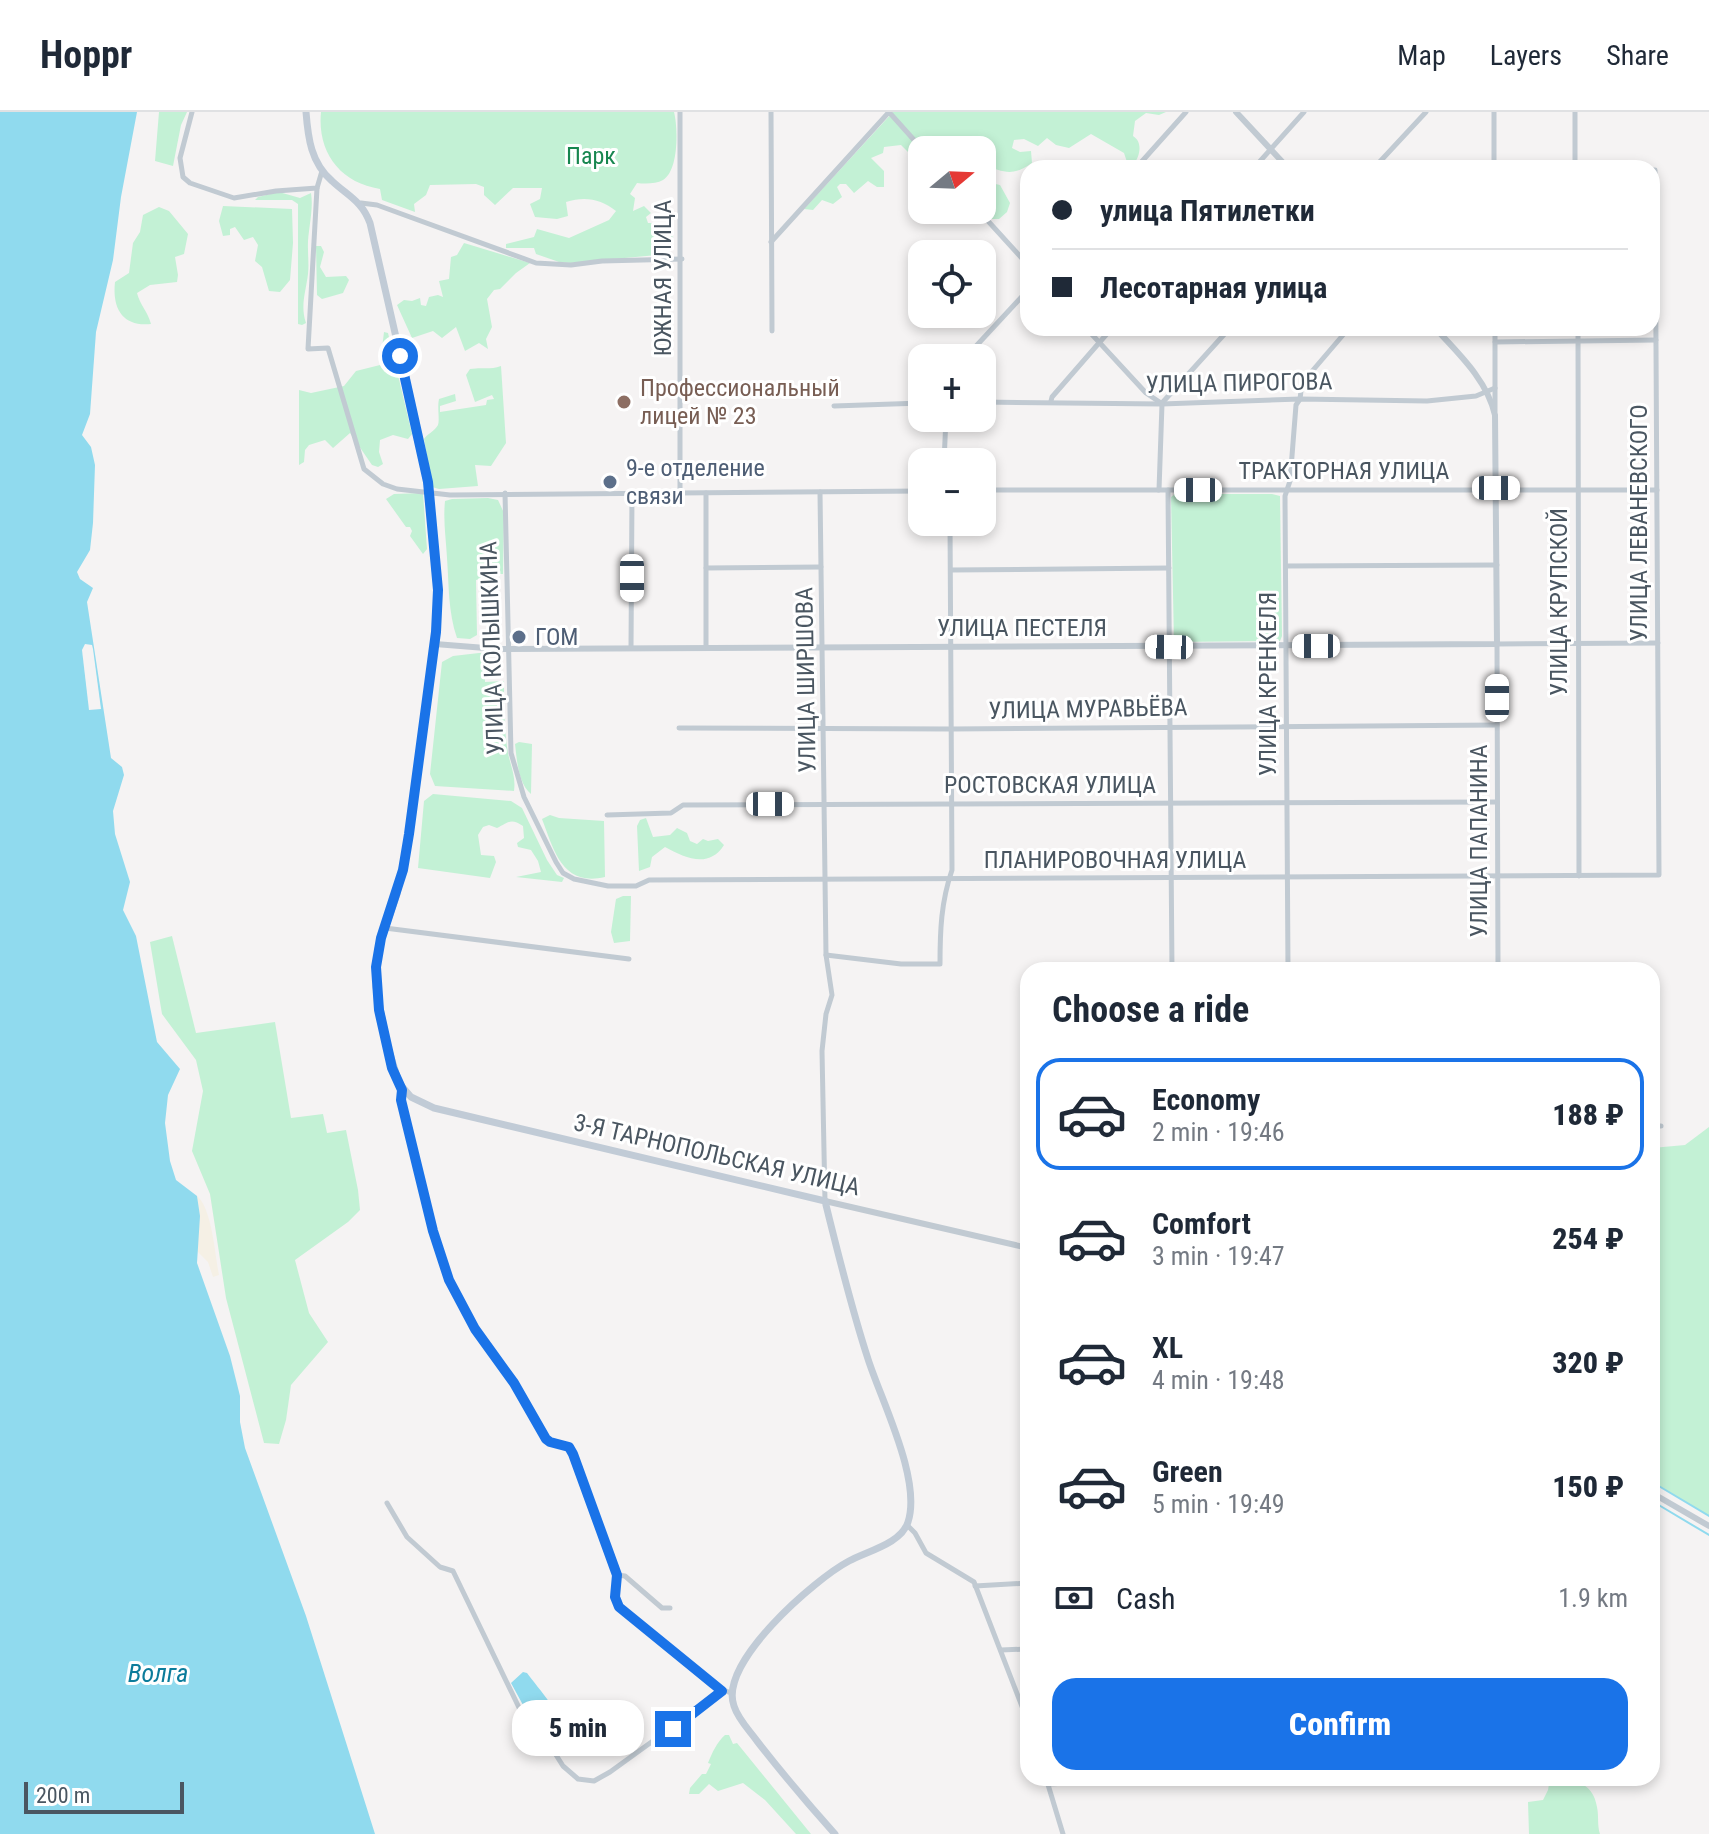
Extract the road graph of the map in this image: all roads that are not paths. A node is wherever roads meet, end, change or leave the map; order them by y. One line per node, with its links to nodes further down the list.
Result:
1 (192, 112): 21 (street)
2 (306, 112): 20 (main road)
3 (680, 112): 26 (street, ЮЖНАЯ УЛИЦА)
4 (889, 112): 12 (street); 24 (street)
5 (1186, 112): 14 (street)
6 (1236, 112): 13 (street)
7 (1304, 112): 13 (street)
8 (1426, 112): 17 (street)
9 (1494, 112): 18 (street)
10 (1575, 112): 19 (street)
11 (773, 114): 24 (street)
12 (910, 136)
13 (1271, 149): 15 (street); 16 (street)
14 (1143, 160)
15 (1261, 160)
16 (1281, 160)
17 (1381, 160)
18 (1494, 160)
19 (1575, 160)
20 (322, 171): 21 (street); 22 (main road)
21 (317, 188): 56 (street)
22 (361, 203): 26 (street); 56 (main road)
23 (991, 224): 25 (street)
24 (771, 242): 28 (street)
25 (1020, 256)
26 (682, 259): 58 (street, ЮЖНАЯ УЛИЦА)
27 (1020, 299): 41 (street)
28 (772, 331)
29 (1093, 336): 39 (street)
30 (1105, 336): 39 (street)
31 (1223, 336): 47 (street)
32 (1342, 336): 43 (street, УЛИЦА КРЕНКЕЛЯ)
33 (1444, 336): 42 (street)
34 (1495, 336): 40 (street)
35 (1578, 336): 38 (street, УЛИЦА КРУПСКОЙ)
36 (1656, 336): 37 (street, УЛИЦА ЛЕВАНЕВСКОГО)
37 (1656, 340): 38 (street); 55 (street, УЛИЦА ЛЕВАНЕВСКОГО)
38 (1578, 341): 40 (street); 51 (street, УЛИЦА КРУПСКОЙ)
39 (1099, 342): 44 (street); 47 (street)
40 (1495, 342): 42 (street)
41 (978, 344)
42 (1491, 390): 43 (street, УЛИЦА ПИРОГОВА); 49 (street, УЛИЦА ПАПАНИНА)
43 (1300, 399): 47 (street, УЛИЦА ПИРОГОВА); 50 (street, УЛИЦА КРЕНКЕЛЯ)
44 (1051, 401): 45 (street, УЛИЦА ПИРОГОВА); 47 (street, УЛИЦА ПИРОГОВА)
45 (996, 402)
46 (908, 403): 48 (street)
47 (1162, 404): 53 (street)
48 (834, 406)
49 (1496, 488): 50 (street, ТРАКТОРНАЯ УЛИЦА); 51 (street, ТРАКТОРНАЯ УЛИЦА); 64 (street, УЛИЦА ПАПАНИНА)
50 (1287, 489): 54 (street, ТРАКТОРНАЯ УЛИЦА); 65 (street, УЛИЦА КРЕНКЕЛЯ)
51 (1576, 489): 55 (street, ТРАКТОРНАЯ УЛИЦА); 73 (street, УЛИЦА КРУПСКОЙ)
52 (996, 490): 53 (street, ТРАКТОРНАЯ УЛИЦА)
53 (1159, 490): 54 (street, ТРАКТОРНАЯ УЛИЦА)
54 (1168, 490): 68 (street)
55 (1657, 490): 70 (street, УЛИЦА ЛЕВАНЕВСКОГО)
56 (429, 491): 60 (street); 71 (main road)
57 (908, 491): 59 (street)
58 (680, 492): 61 (street); 62 (street)
59 (820, 492): 62 (street); 66 (street, УЛИЦА ШИРШОВА)
60 (505, 493): 61 (street); 80 (street, УЛИЦА КОЛЫШКИНА)
61 (632, 493): 78 (street)
62 (706, 493): 67 (street)
63 (950, 536): 69 (street)
64 (1497, 565): 65 (street); 72 (street, УЛИЦА ПАПАНИНА)
65 (1286, 566): 75 (street, УЛИЦА КРЕНКЕЛЯ)
66 (821, 567): 67 (street); 76 (street, УЛИЦА ШИРШОВА)
67 (706, 568): 79 (street)
68 (1169, 568): 69 (street); 77 (street)
69 (951, 570): 74 (street)
70 (1658, 643): 73 (street, УЛИЦА ПЕСТЕЛЯ); 93 (street, УЛИЦА ЛЕВАНЕВСКОГО)
71 (435, 644): 80 (street, УЛИЦА ПЕСТЕЛЯ); 101 (main road)
72 (1497, 644): 73 (street, УЛИЦА ПЕСТЕЛЯ); 75 (street, УЛИЦА ПЕСТЕЛЯ); 82 (street, УЛИЦА ПАПАНИНА)
73 (1577, 644): 94 (street, УЛИЦА КРУПСКОЙ)
74 (950, 646): 76 (street, УЛИЦА ПЕСТЕЛЯ); 77 (street, УЛИЦА ПЕСТЕЛЯ); 86 (street)
75 (1286, 646): 77 (street, УЛИЦА ПЕСТЕЛЯ); 81 (street, УЛИЦА КРЕНКЕЛЯ)
76 (824, 647): 79 (street, УЛИЦА ПЕСТЕЛЯ); 85 (street, УЛИЦА ШИРШОВА)
77 (1169, 647): 83 (street)
78 (631, 648): 79 (street, УЛИЦА ПЕСТЕЛЯ); 80 (street, УЛИЦА ПЕСТЕЛЯ)
79 (706, 648)
80 (508, 649): 99 (street, УЛИЦА КОЛЫШКИНА)
81 (1286, 725): 82 (street, УЛИЦА МУРАВЬЁВА); 83 (street, УЛИЦА МУРАВЬЁВА); 87 (street, УЛИЦА КРЕНКЕЛЯ)
82 (1497, 725): 88 (street, УЛИЦА ПАПАНИНА)
83 (1170, 726): 86 (street, УЛИЦА МУРАВЬЁВА); 89 (street)
84 (679, 728): 85 (street, УЛИЦА МУРАВЬЁВА)
85 (825, 728): 86 (street, УЛИЦА МУРАВЬЁВА); 90 (street, УЛИЦА ШИРШОВА)
86 (951, 729): 91 (street)
87 (1288, 802): 88 (street, РОСТОВСКАЯ УЛИЦА); 89 (street, РОСТОВСКАЯ УЛИЦА); 95 (street, УЛИЦА КРЕНКЕЛЯ)
88 (1497, 802): 96 (street, УЛИЦА ПАПАНИНА)
89 (1170, 803): 91 (street, РОСТОВСКАЯ УЛИЦА); 98 (street)
90 (826, 804): 91 (street, РОСТОВСКАЯ УЛИЦА); 92 (street, РОСТОВСКАЯ УЛИЦА); 100 (street, УЛИЦА ШИРШОВА)
91 (951, 804): 97 (street)
92 (607, 815)
93 (1659, 875): 94 (street, ПЛАНИРОВОЧНАЯ УЛИЦА)
94 (1579, 876): 96 (street, ПЛАНИРОВОЧНАЯ УЛИЦА)
95 (1288, 877): 96 (street, ПЛАНИРОВОЧНАЯ УЛИЦА); 98 (street, ПЛАНИРОВОЧНАЯ УЛИЦА); 105 (street, УЛИЦА КРЕНКЕЛЯ)
96 (1497, 877): 106 (street, УЛИЦА ПАПАНИНА)
97 (949, 878): 98 (street, ПЛАНИРОВОЧНАЯ УЛИЦА); 100 (street, ПЛАНИРОВОЧНАЯ УЛИЦА); 102 (street)
98 (1171, 878): 104 (street)
99 (574, 879): 100 (street, ПЛАНИРОВОЧНАЯ УЛИЦА)
100 (826, 880): 102 (street, УЛИЦА ШИРШОВА)
101 (384, 928): 103 (street); 107 (main road)
102 (826, 955): 108 (street, УЛИЦА ШИРШОВА)
103 (629, 959)
104 (1172, 962)
105 (1288, 962)
106 (1498, 962)
107 (402, 1090): 108 (main road, 3-Я ТАРНОПОЛЬСКАЯ УЛИЦА); 114 (street)
108 (825, 1201): 109 (street, 3-Я ТАРНОПОЛЬСКАЯ УЛИЦА); 112 (main road)
109 (1020, 1246)
110 (1660, 1498): 113 (street)
111 (387, 1503): 120 (street)
112 (907, 1525): 116 (street); 120 (main road)
113 (1709, 1526)
114 (617, 1575): 117 (street); 120 (street)
115 (1020, 1583): 116 (street)
116 (975, 1584): 119 (street)
117 (670, 1608)
118 (1020, 1649): 119 (street)
119 (1001, 1650): 121 (street)
120 (727, 1692): 123 (main road)
121 (1020, 1699)
122 (1049, 1786): 124 (street)
123 (835, 1834)
124 (1063, 1834)

